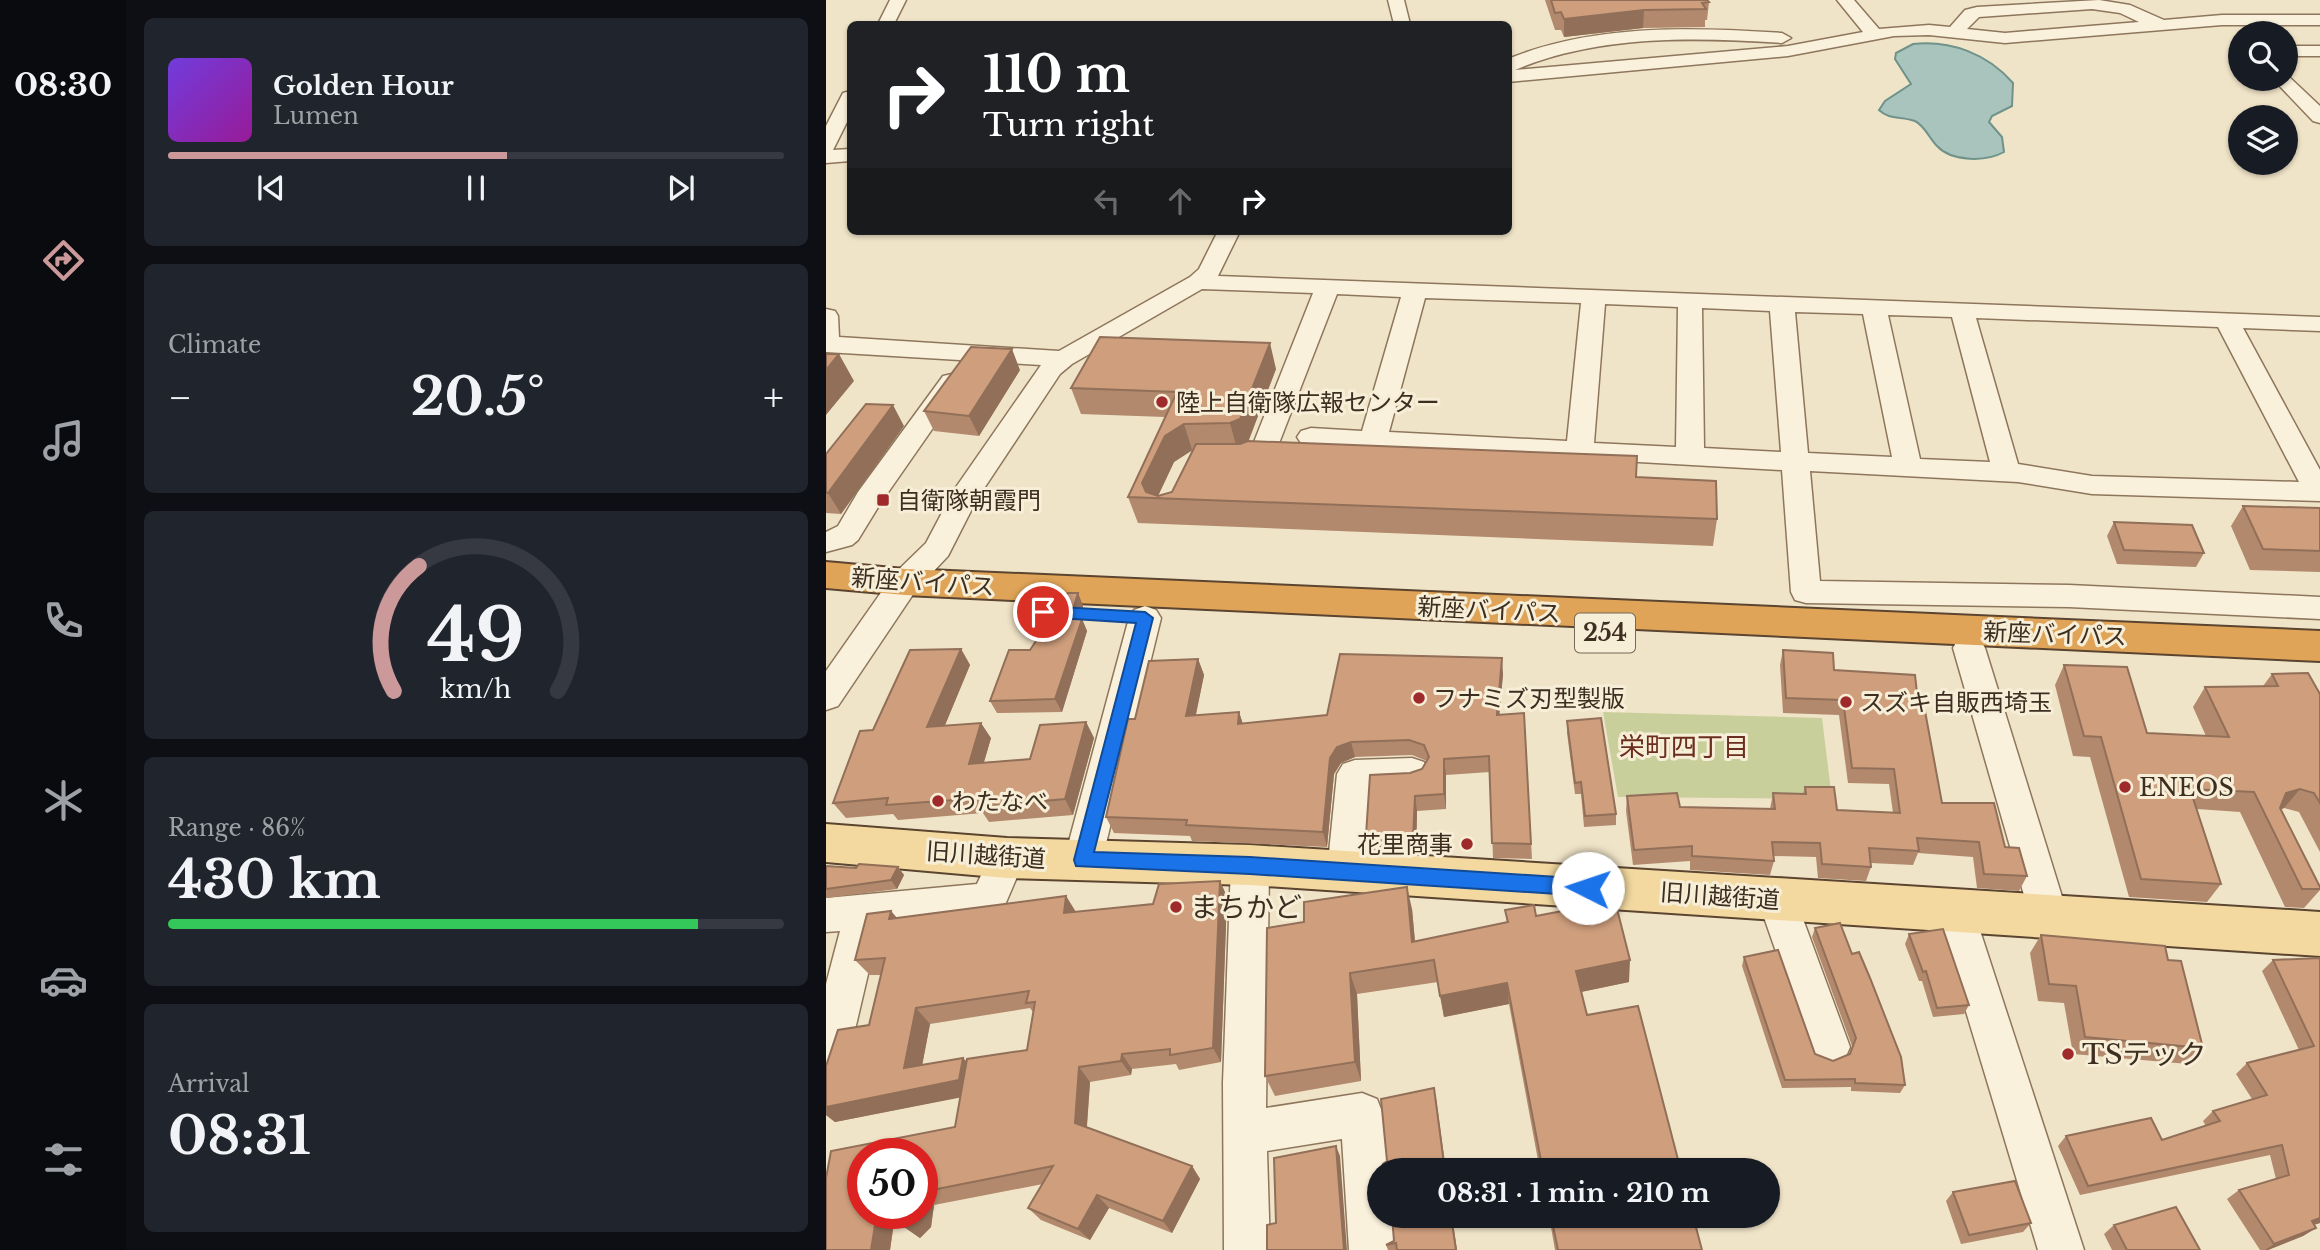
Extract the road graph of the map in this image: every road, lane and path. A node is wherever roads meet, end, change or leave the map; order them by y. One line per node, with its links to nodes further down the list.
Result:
1 (898, 0): 8 (street)
2 (1396, 0): 9 (street)
3 (1845, 0): 13 (street)
4 (2208, 7): 6 (street)
5 (2037, 8): 10 (street); 12 (street); 14 (street)
6 (2221, 20): 7 (street); 10 (street); 11 (street)
7 (2320, 20)
8 (888, 21)
9 (1401, 21)
10 (2163, 26): 14 (street)
11 (2228, 27)
12 (1954, 33): 13 (street); 14 (street)
13 (1874, 34): 15 (street)
14 (2065, 34)
15 (1822, 44): 18 (street); 19 (street)
16 (2298, 51): 17 (street)
17 (2320, 51)
18 (1512, 64)
19 (1512, 76)
20 (2294, 91): 22 (street)
21 (847, 103): 23 (street)
22 (2320, 117)
23 (826, 146)
24 (847, 155): 25 (street)
25 (826, 157)
26 (1227, 235): 27 (street)
27 (1198, 282): 28 (street); 40 (street)
28 (1328, 286): 29 (street); 45 (street)
29 (1415, 290): 30 (street); 42 (street)
30 (1594, 297): 31 (street); 43 (street)
31 (1690, 300): 32 (street); 44 (street)
32 (1782, 304): 33 (street); 46 (street)
33 (1874, 307): 34 (street); 47 (street)
34 (1962, 310): 36 (street); 48 (street)
35 (826, 316): 38 (street)
36 (2226, 320): 37 (street); 49 (street)
37 (2320, 324)
38 (827, 344): 39 (street)
39 (974, 352): 40 (street); 50 (street)
40 (1063, 359): 52 (street)
41 (1311, 437): 42 (street)
42 (1373, 440): 43 (street)
43 (1580, 451): 44 (street)
44 (1690, 457): 46 (street)
45 (1215, 459)
46 (1794, 462): 47 (street); 54 (street)
47 (1908, 468): 48 (street)
48 (2007, 474): 49 (street)
49 (2319, 492)
50 (826, 542)
51 (826, 575): 52 (highway, 新座バイパス / 254)
52 (897, 592): 53 (highway, 新座バイパス / 254); 55 (highway, 新座バイパス / 254); 57 (highway, 新座バイパス / 254); 58 (street)
53 (826, 597)
54 (2320, 608)
55 (1145, 618): 56 (highway, 新座バイパス / 254); 62 (street)
56 (1969, 648): 57 (highway, 新座バイパス / 254); 68 (street)
57 (2318, 653)
58 (826, 697)
59 (1412, 772): 64 (street)
60 (826, 843): 61 (main road, 旧川越街道)
61 (1007, 858): 62 (main road, 旧川越街道); 67 (street)
62 (1083, 860): 63 (main road, 旧川越街道)
63 (1250, 866): 64 (main road, 旧川越街道); 72 (street)
64 (1346, 872): 65 (main road, 旧川越街道)
65 (1777, 900): 66 (main road, 旧川越街道); 70 (street)
66 (1955, 912): 68 (main road, 旧川越街道); 75 (street)
67 (845, 914): 71 (street)
68 (2049, 916): 69 (main road, 旧川越街道)
69 (2320, 934)
70 (1829, 1047)
71 (826, 1064)
72 (1245, 1133): 73 (street); 74 (street)
73 (1247, 1250)
74 (1372, 1250)
75 (2061, 1250)

